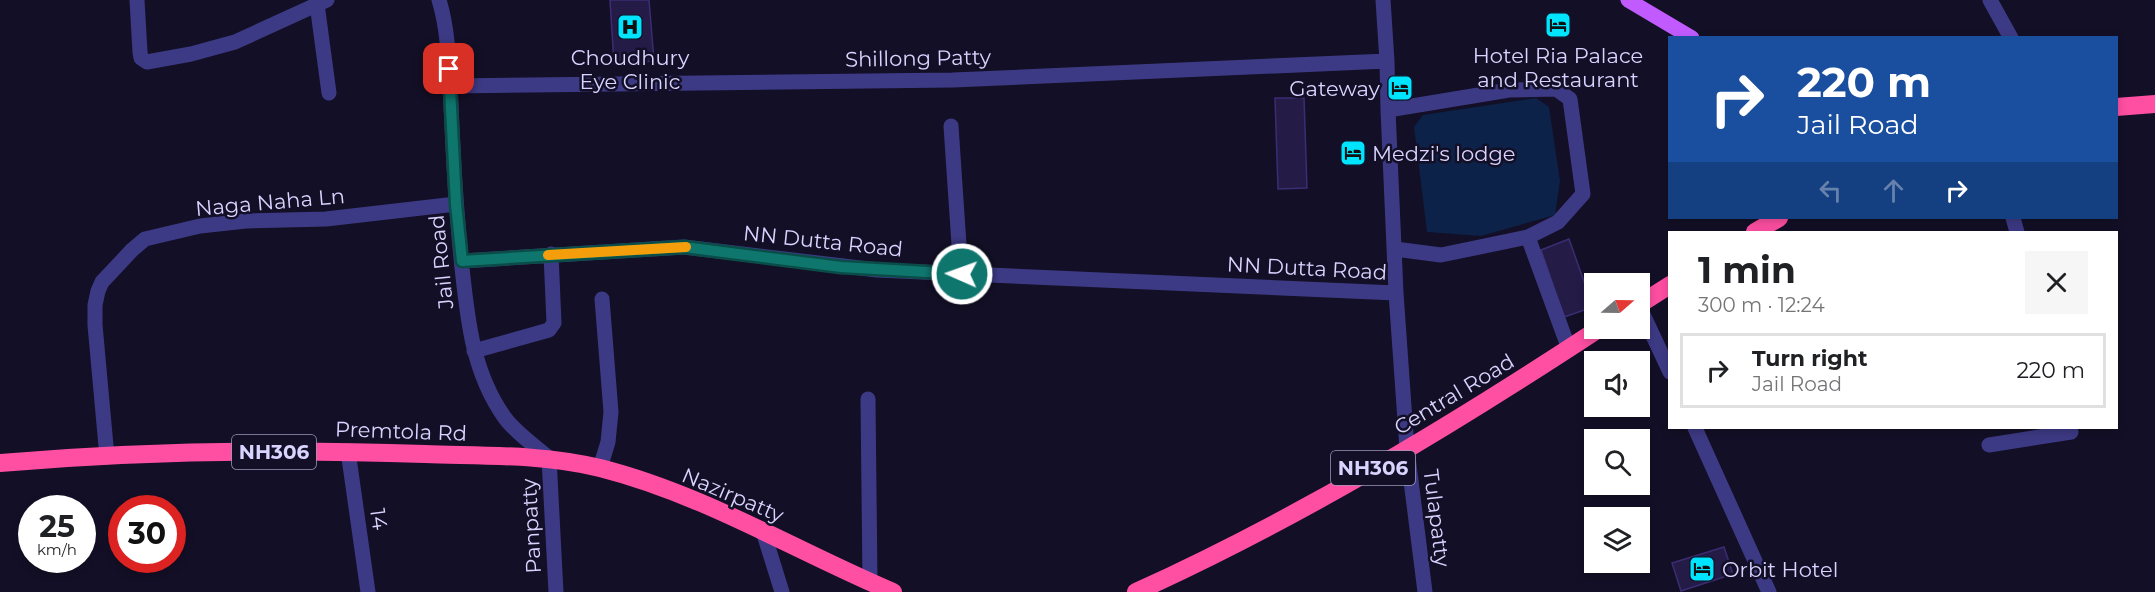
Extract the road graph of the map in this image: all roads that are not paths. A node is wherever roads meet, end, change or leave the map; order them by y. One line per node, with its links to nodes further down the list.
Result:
1 (137, 0): 6 (street)
2 (439, 0): 10 (street, Jail Road)
3 (1383, 0): 9 (street, Tulapatty)
4 (1628, 0): 7 (main road)
5 (1990, 0): 8 (street)
6 (322, 2): 11 (street)
7 (1689, 36)
8 (2010, 36)
9 (1387, 61): 10 (street, Shillong Patty); 14 (street, Tulapatty)
10 (450, 86): 16 (street, Jail Road)
11 (329, 93)
12 (2155, 104): 13 (highway)
13 (2118, 107)
14 (1388, 110): 19 (street); 20 (street, Tulapatty)
15 (951, 126): 23 (street)
16 (456, 204): 22 (street, Jail Road); 39 (street, Naga Naha Ln)
17 (1777, 219): 18 (highway)
18 (1757, 231)
19 (1528, 237): 20 (street); 30 (street)
20 (1395, 249): 25 (street, Tulapatty)
21 (551, 255): 22 (street, NN Dutta Road); 23 (street, NN Dutta Road); 31 (street)
22 (462, 261): 31 (street, Jail Road)
23 (962, 274): 25 (street, NN Dutta Road)
24 (1668, 286): 27 (highway)
25 (1396, 293): 37 (street, Tulapatty)
26 (602, 299): 42 (street)
27 (1650, 299)
28 (1650, 328): 32 (street)
29 (1584, 339): 30 (highway, Central Road / NH306)
30 (1569, 349): 37 (highway, Central Road / NH306)
31 (474, 351): 40 (street, Jail Road)
32 (1668, 368)
33 (868, 399): 44 (street)
34 (1695, 429): 51 (street)
35 (2070, 429): 36 (street)
36 (1989, 445)
37 (1407, 449): 49 (highway, Central Road / NH306); 50 (street, Tulapatty)
38 (348, 451): 39 (highway, Premtola Rd / NH306); 40 (highway, Premtola Rd / NH306); 45 (street, 14)
39 (107, 457): 41 (highway, Premtola Rd / NH306)
40 (549, 458): 42 (highway, Nazirpatty / NH306); 46 (street, Panpatty)
41 (0, 463)
42 (600, 468): 43 (highway, Nazirpatty / NH306)
43 (763, 531): 44 (highway, Nazirpatty / NH306); 47 (street)
44 (870, 582): 48 (highway, Nazirpatty / NH306)
45 (368, 592)
46 (556, 592)
47 (782, 592)
48 (893, 592)
49 (1136, 592)
50 (1425, 592)
51 (1769, 592)

